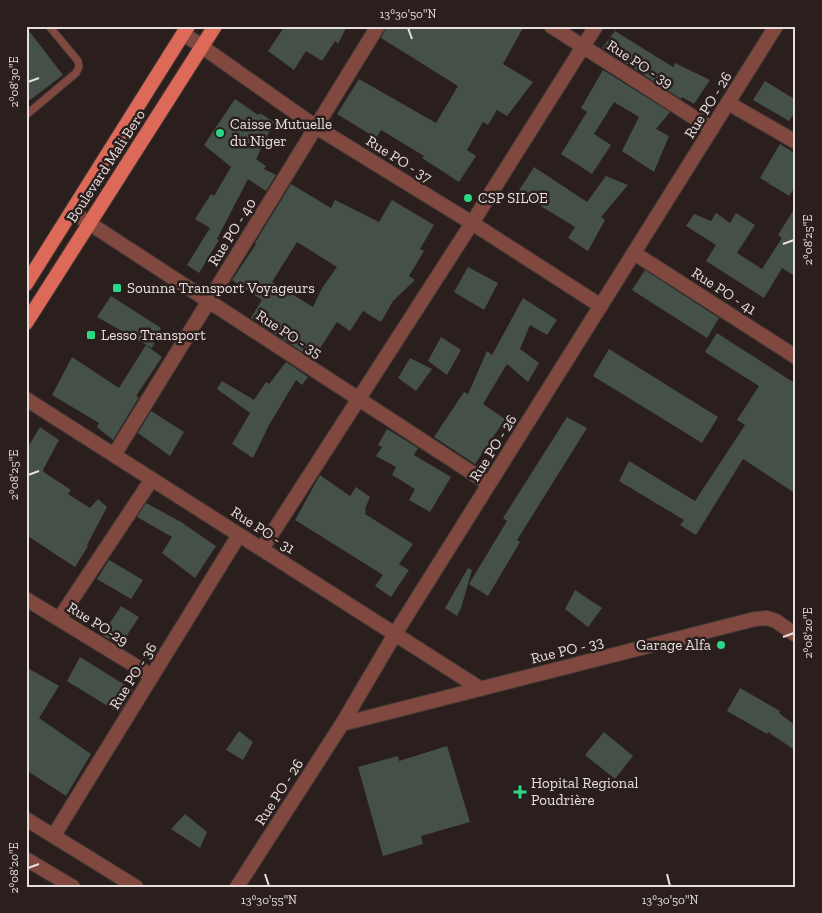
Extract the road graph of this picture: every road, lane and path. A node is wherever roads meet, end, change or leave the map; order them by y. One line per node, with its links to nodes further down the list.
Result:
1 (49, 26): 11 (lane)
2 (215, 26): 8 (main road, Boulevard Mali Bero)
3 (378, 26): 12 (street, Rue PO - 40)
4 (551, 26): 9 (street, Rue PO - 39)
5 (596, 26): 9 (street)
6 (776, 26): 10 (street, Rue PO - 26)
7 (186, 30): 8 (street, Rue PO - 37); 15 (main road, Boulevard Mali Bero)
8 (201, 47): 12 (street, Rue PO - 37); 16 (main road, Boulevard Mali Bero)
9 (583, 47): 13 (street, Rue PO - 39); 17 (street)
10 (728, 102): 13 (street, Rue PO - 26); 14 (street)
11 (26, 115)
12 (316, 127): 17 (street, Rue PO - 37); 22 (street, Rue PO - 40)
13 (712, 129): 18 (street, Rue PO - 26)
14 (796, 142)
15 (72, 212): 16 (street, Rue PO - 35); 19 (main road, Boulevard Mali Bero)
16 (89, 223): 21 (main road, Boulevard Mali Bero); 22 (street, Rue PO - 35)
17 (472, 224): 23 (street, Rue PO - 37); 27 (street)
18 (634, 253): 23 (street, Rue PO - 26); 25 (street, Rue PO - 41)
19 (26, 284)
20 (26, 292): 21 (main road)
21 (40, 301): 24 (main road, Boulevard Mali Bero)
22 (209, 301): 27 (street, Rue PO - 35); 28 (street, Rue PO - 40)
23 (601, 306): 30 (street, Rue PO - 26)
24 (26, 323)
25 (796, 357)
26 (26, 399): 28 (street, Rue PO - 31)
27 (359, 399): 30 (street, Rue PO - 35); 32 (street)
28 (114, 455): 29 (street, Rue PO - 31)
29 (152, 478): 31 (street, Rue PO - 31); 34 (street)
30 (489, 484): 35 (street, Rue PO - 26)
31 (239, 534): 32 (street, Rue PO - 31); 37 (street, Rue PO - 36)
32 (262, 549): 35 (street, Rue PO - 31)
33 (26, 599): 34 (street, Rue PO-29)
34 (59, 619): 37 (street, Rue PO-29)
35 (395, 634): 38 (street, Rue PO - 31); 39 (street, Rue PO - 26)
36 (796, 635): 38 (street, Rue PO - 33)
37 (152, 676): 41 (street, Rue PO - 36)
38 (482, 688): 39 (street, Rue PO - 33)
39 (342, 724): 45 (street, Rue PO - 26)
40 (26, 819): 41 (street)
41 (54, 835): 44 (street)
42 (26, 858): 43 (street)
43 (66, 885)
44 (136, 887)
45 (237, 887)

